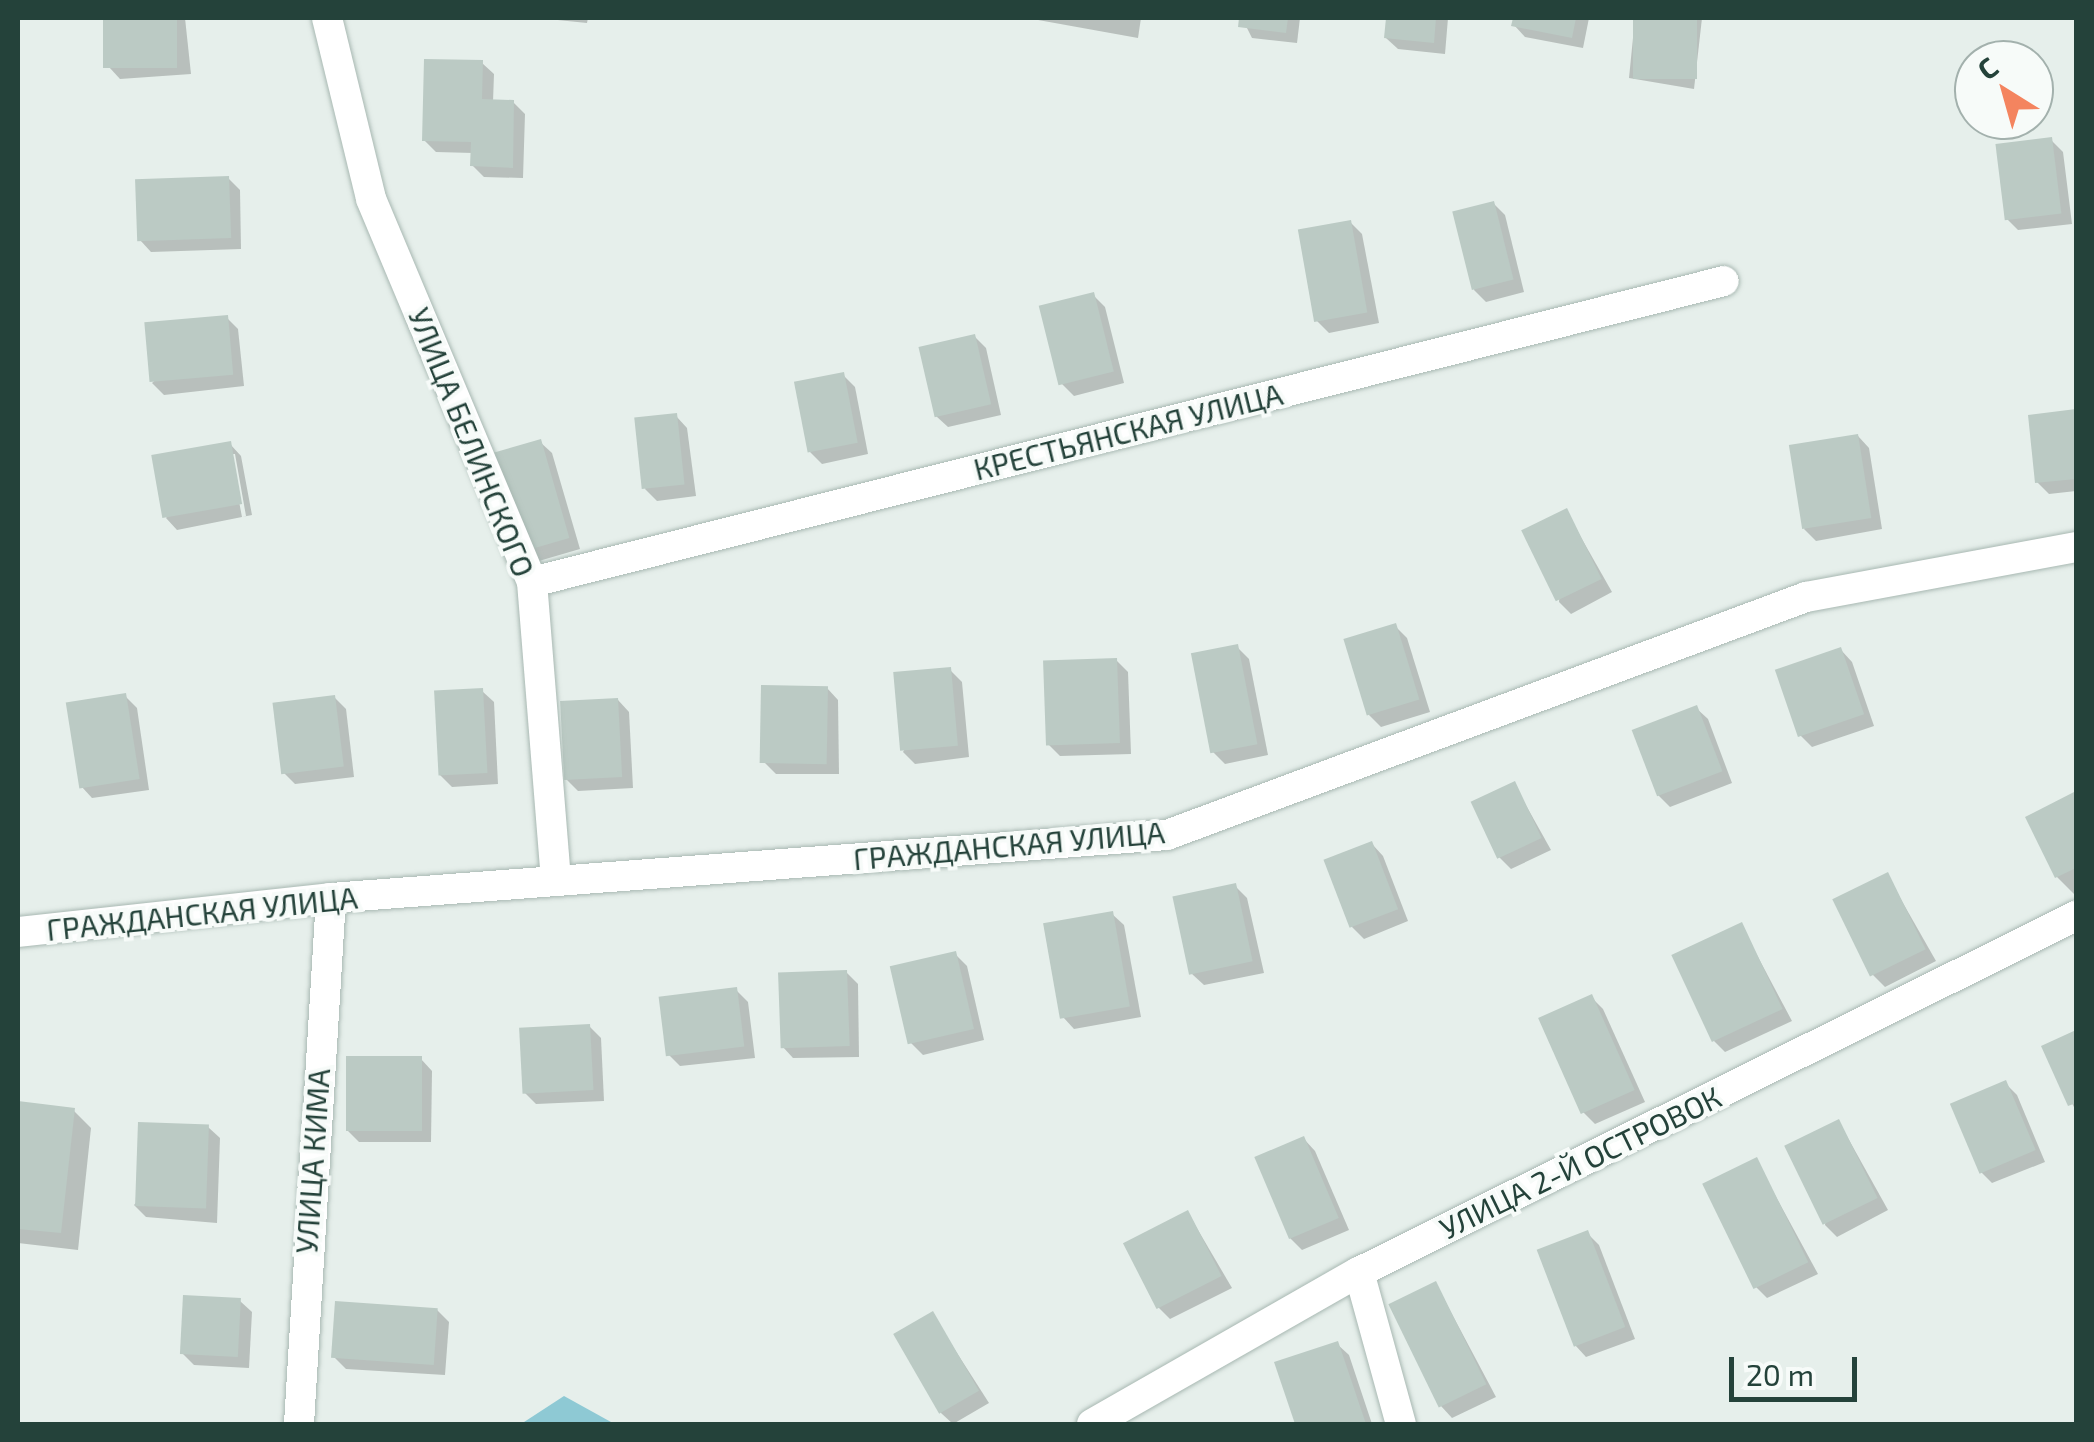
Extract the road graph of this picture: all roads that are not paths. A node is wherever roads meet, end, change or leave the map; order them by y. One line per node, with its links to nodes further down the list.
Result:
1 (327, 18): 4 (street, УЛИЦА БЕЛИНСКОГО)
2 (1724, 281): 4 (street, КРЕСТЬЯНСКАЯ УЛИЦА)
3 (2076, 547): 5 (street, ГРАЖДАНСКАЯ УЛИЦА)
4 (532, 582): 5 (street, УЛИЦА БЕЛИНСКОГО)
5 (556, 880): 6 (street, ГРАЖДАНСКАЯ УЛИЦА)
6 (331, 898): 8 (street, ГРАЖДАНСКАЯ УЛИЦА); 10 (street, УЛИЦА КИМА)
7 (2076, 916): 9 (street, УЛИЦА 2-Й ОСТРОВОК)
8 (18, 932)
9 (1359, 1272): 11 (street, УЛИЦА 2-Й ОСТРОВОК); 12 (street)
10 (299, 1424)
11 (1092, 1424)
12 (1401, 1424)

